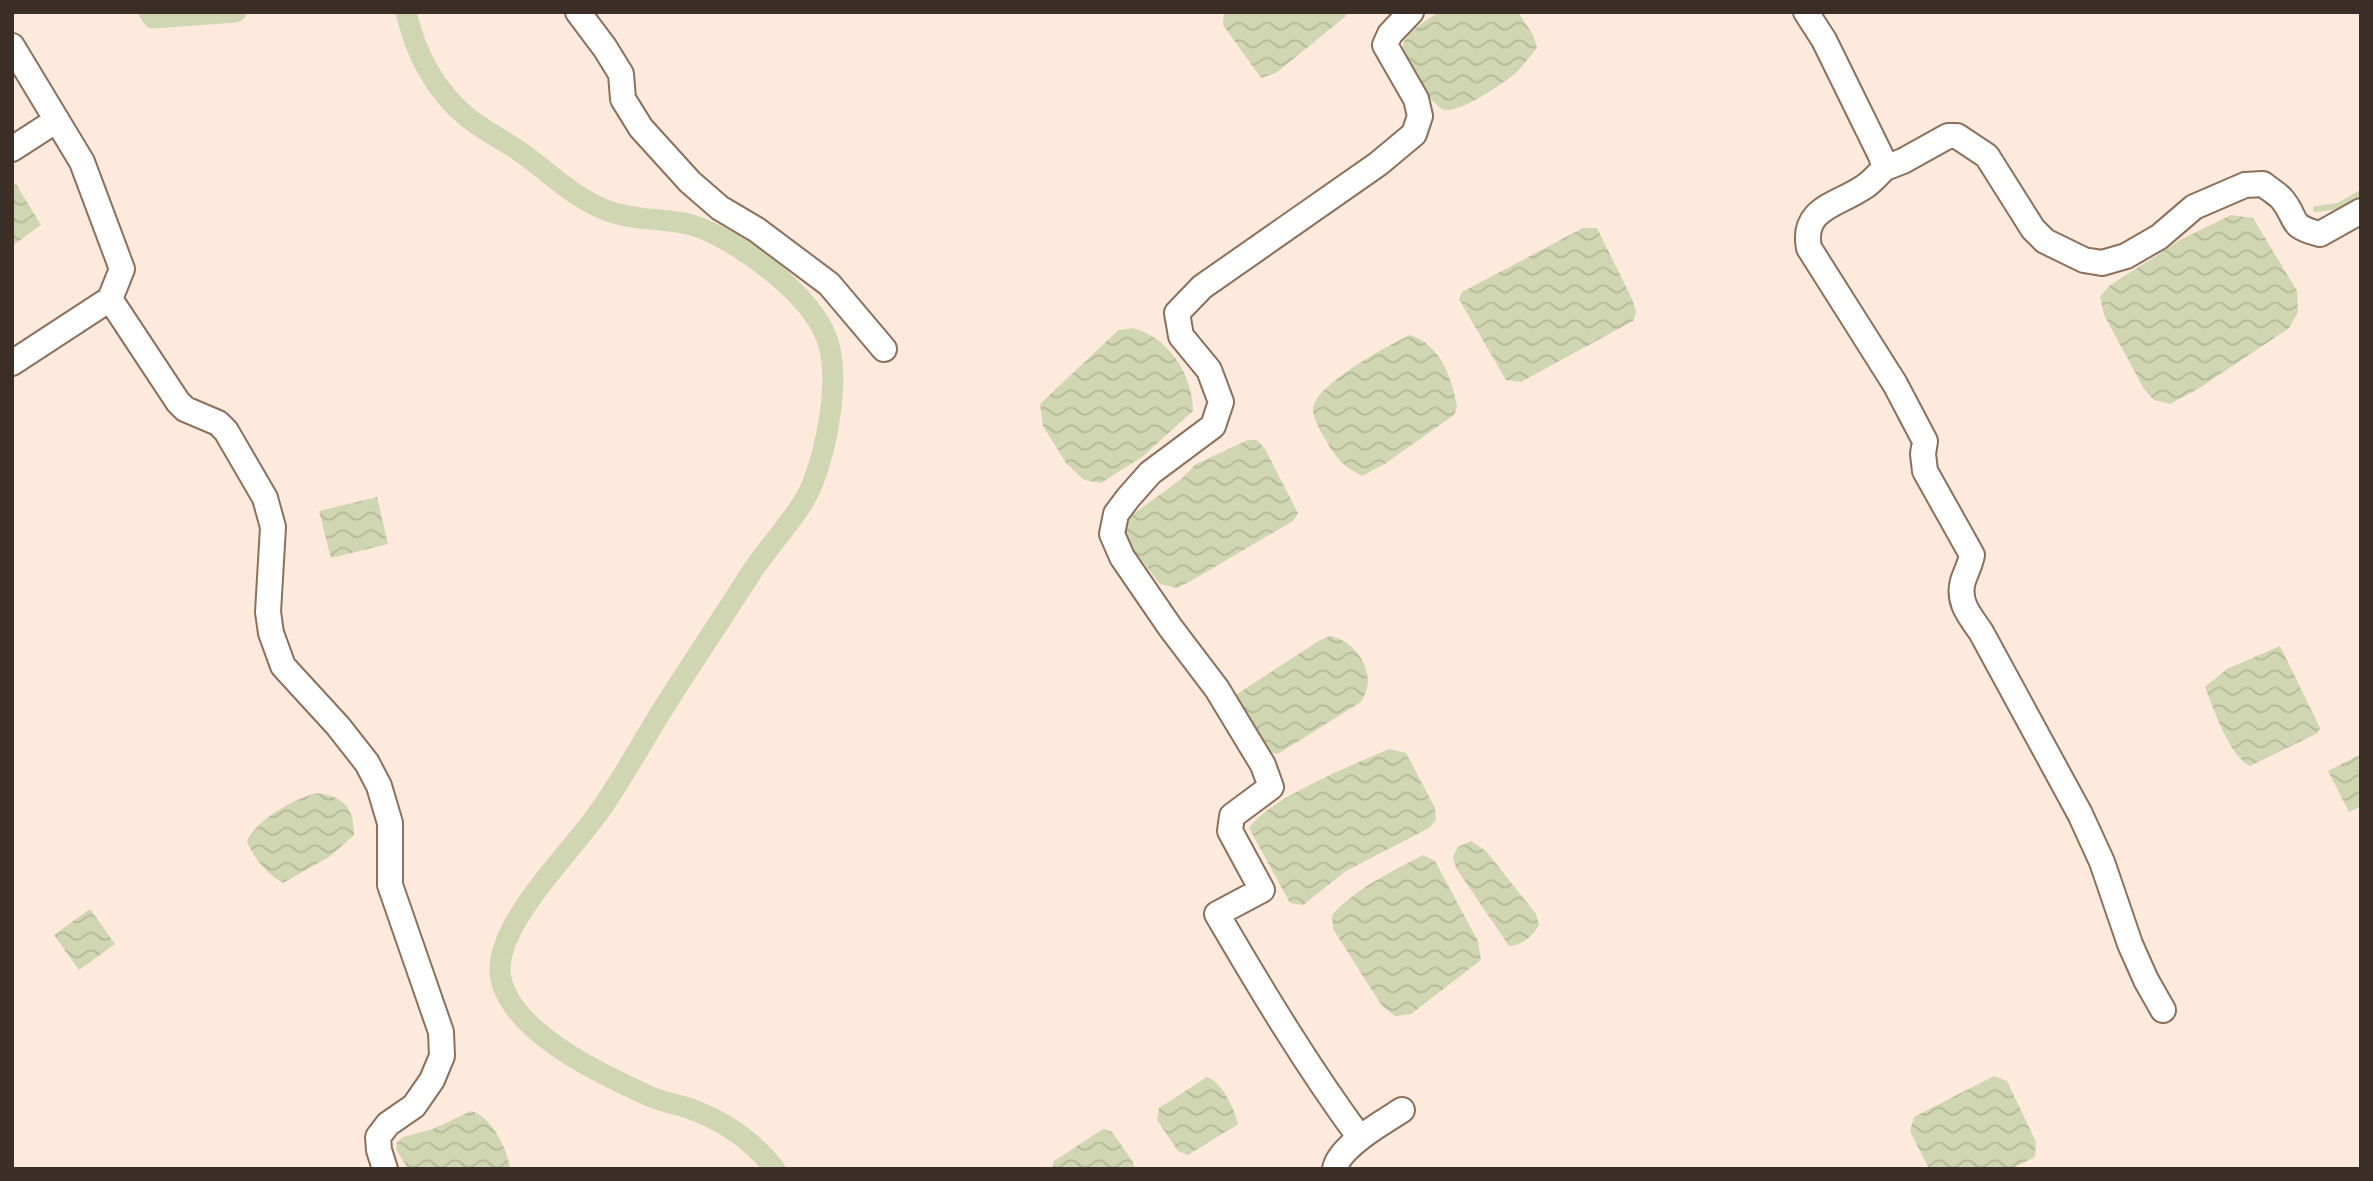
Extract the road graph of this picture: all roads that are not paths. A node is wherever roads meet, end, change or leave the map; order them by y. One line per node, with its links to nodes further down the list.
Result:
1 (578, 12): 10 (street)
2 (1411, 12): 14 (street)
3 (1806, 12): 7 (street)
4 (12, 46): 5 (street)
5 (57, 120): 6 (street); 9 (street)
6 (12, 149)
7 (1885, 168): 8 (street); 12 (street)
8 (2361, 211)
9 (110, 299): 11 (street); 15 (street)
10 (884, 349)
11 (12, 363)
12 (2163, 1010)
13 (1402, 1110): 14 (street)
14 (1360, 1138): 16 (street)
15 (385, 1169)
16 (1335, 1169)

